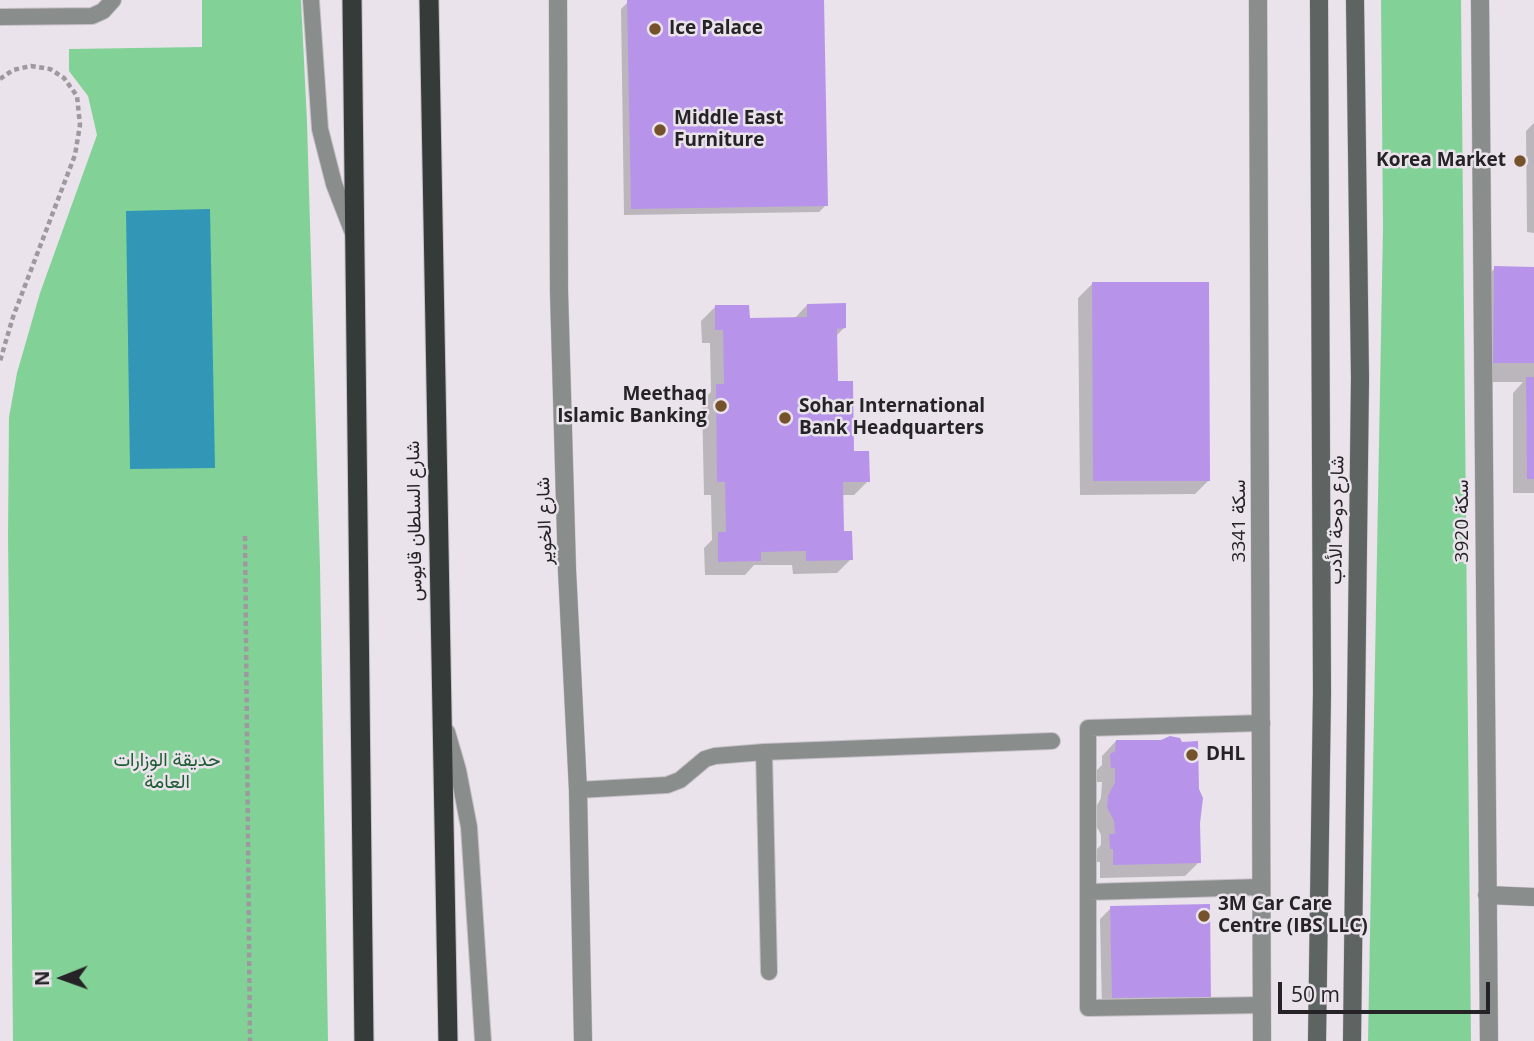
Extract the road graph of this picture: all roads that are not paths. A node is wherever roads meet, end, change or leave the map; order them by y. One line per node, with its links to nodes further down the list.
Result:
1 (113, 0): 10 (lane)
2 (311, 0): 11 (lane)
3 (352, 0): 11 (highway)
4 (429, 0): 12 (highway, شارع السلطان قابوس)
5 (558, 0): 16 (street, شارع الخوير)
6 (1258, 0): 13 (street, سكة 3341)
7 (1319, 0): 28 (main road, شارع دوحة الأدب)
8 (1355, 0): 29 (main road, شارع دوحة الأدب)
9 (1480, 0): 19 (street, سكة 3920)
10 (0, 17)
11 (355, 236): 23 (highway)
12 (441, 715): 24 (highway, شارع السلطان قابوس); 25 (lane)
13 (1262, 723): 17 (street, سكة 3341); 18 (lane)
14 (1052, 741): 15 (lane)
15 (764, 752): 16 (lane); 21 (lane)
16 (578, 790): 26 (street, شارع الخوير)
17 (1262, 887): 18 (lane); 22 (street, سكة 3341)
18 (1088, 892): 22 (lane)
19 (1488, 895): 20 (street); 30 (street, سكة 3920)
20 (1534, 897)
21 (769, 972)
22 (1262, 1005): 27 (street, سكة 3341)
23 (365, 1041)
24 (448, 1041)
25 (483, 1041)
26 (583, 1041)
27 (1262, 1041)
28 (1317, 1041)
29 (1352, 1041)
30 (1489, 1041)

